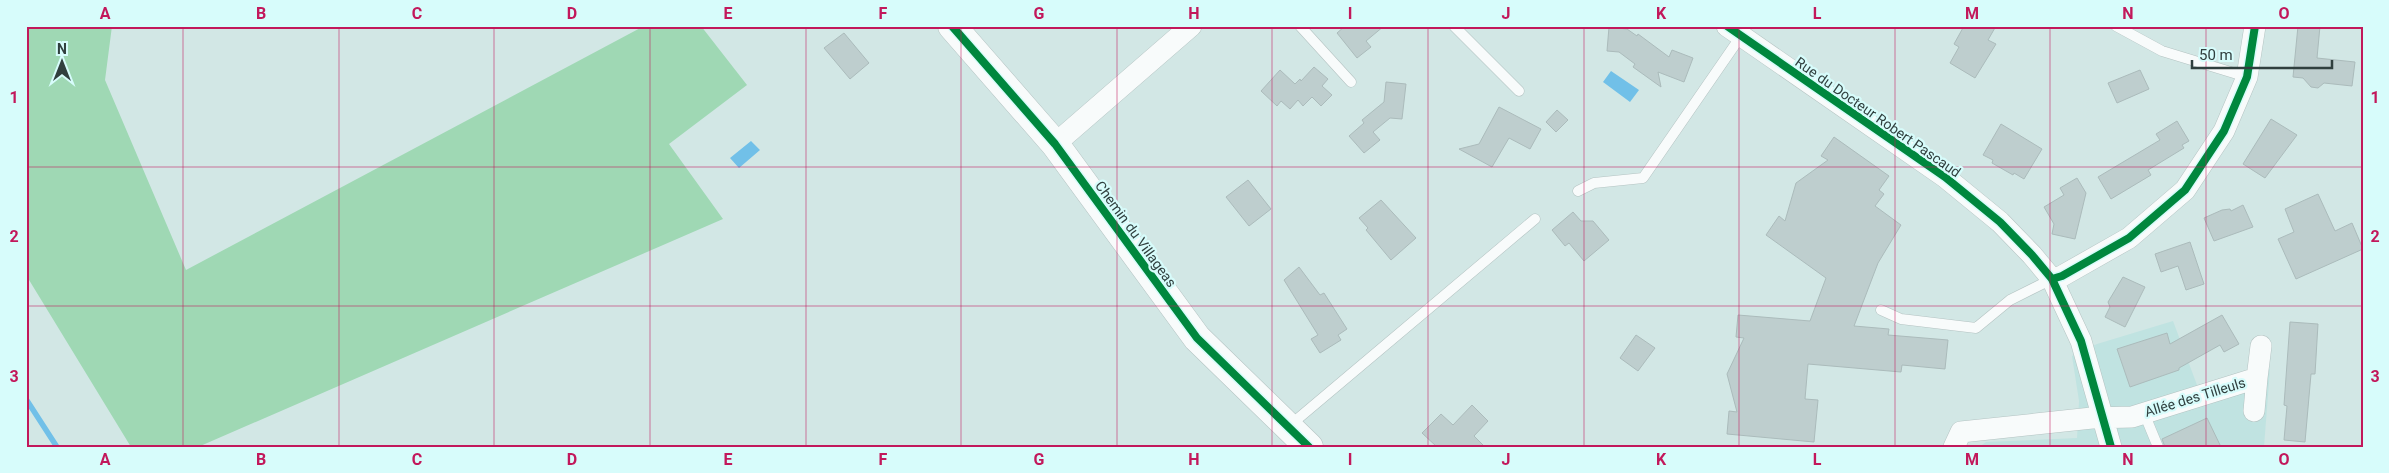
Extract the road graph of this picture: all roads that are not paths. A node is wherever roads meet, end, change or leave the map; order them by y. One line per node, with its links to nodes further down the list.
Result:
1 (952, 26): 11 (street, Chemin du Villageas)
2 (1191, 26): 11 (street)
3 (1300, 26): 9 (lane)
4 (1454, 26): 10 (lane)
5 (2116, 26): 8 (lane)
6 (2255, 26): 8 (street)
7 (1734, 31): 12 (lane); 14 (street, Rue du Docteur Robert Pascaud)
8 (2247, 77): 14 (street)
9 (1351, 82)
10 (1519, 91)
11 (1055, 144): 21 (street, Chemin du Villageas)
12 (1578, 191)
13 (1535, 219): 21 (lane)
14 (2052, 279): 15 (lane); 20 (street, Rue du Docteur Robert Pascaud)
15 (1881, 310)
16 (2261, 346): 17 (street, Allée des Tilleuls)
17 (2257, 378): 18 (street); 19 (street, Allée des Tilleuls)
18 (2254, 411)
19 (2144, 413): 20 (street, Allée des Tilleuls); 25 (lane)
20 (2102, 417): 23 (street, Allée des Tilleuls); 24 (street, Rue du Docteur Robert Pascaud)
21 (1287, 427): 22 (street, Chemin du Villageas)
22 (1309, 447)
23 (1954, 447)
24 (2111, 447)
25 (2158, 447)

